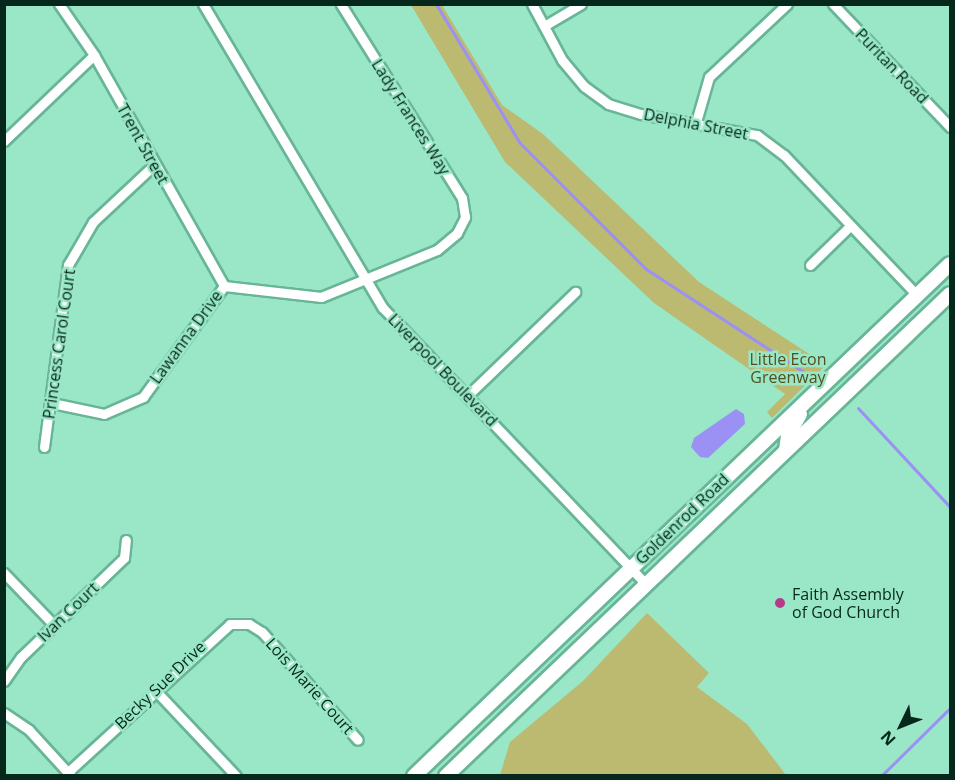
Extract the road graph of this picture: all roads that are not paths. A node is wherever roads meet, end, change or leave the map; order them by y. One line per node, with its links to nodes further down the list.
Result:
1 (59, 4): 9 (street, Trent Street)
2 (203, 4): 18 (street, Liverpool Boulevard)
3 (341, 4): 15 (street, Lady Frances Way)
4 (532, 4): 8 (street, Delphia Street)
5 (580, 4): 8 (street)
6 (787, 4): 10 (street)
7 (833, 4): 11 (street, Puritan Road)
8 (544, 27): 10 (street, Delphia Street)
9 (94, 55): 12 (street); 13 (street, Trent Street)
10 (696, 122): 14 (street, Delphia Street)
11 (951, 127)
12 (4, 141)
13 (154, 165): 19 (street, Trent Street); 25 (street, Princess Carol Court)
14 (850, 226): 17 (street); 22 (street, Delphia Street)
15 (457, 233): 18 (street, Lawanna Drive)
16 (951, 264): 22 (main road, Goldenrod Road)
17 (810, 265)
18 (372, 280): 19 (street, Lawanna Drive); 23 (street, Liverpool Boulevard)
19 (224, 286): 25 (street, Lawanna Drive)
20 (575, 292): 23 (street)
21 (951, 294): 27 (main road, Goldenrod Road)
22 (917, 296): 24 (main road, Goldenrod Road)
23 (468, 395): 29 (street, Liverpool Boulevard)
24 (809, 399): 27 (main road); 29 (main road, Goldenrod Road)
25 (52, 404): 26 (street, Princess Carol Court)
26 (44, 447)
27 (786, 450): 31 (main road, Goldenrod Road)
28 (126, 540): 32 (street, Ivan Court)
29 (631, 568): 31 (street, Liverpool Boulevard); 40 (main road, Goldenrod Road)
30 (4, 573): 32 (street)
31 (646, 584): 41 (main road, Goldenrod Road)
32 (54, 625): 34 (street, Ivan Court)
33 (262, 632): 35 (street, Becky Sue Drive); 37 (street, Lois Marie Court)
34 (4, 681)
35 (155, 690): 38 (street, Becky Sue Drive); 39 (street)
36 (4, 713): 38 (street)
37 (358, 740)
38 (69, 774)
39 (236, 776)
40 (414, 776)
41 (446, 776)

